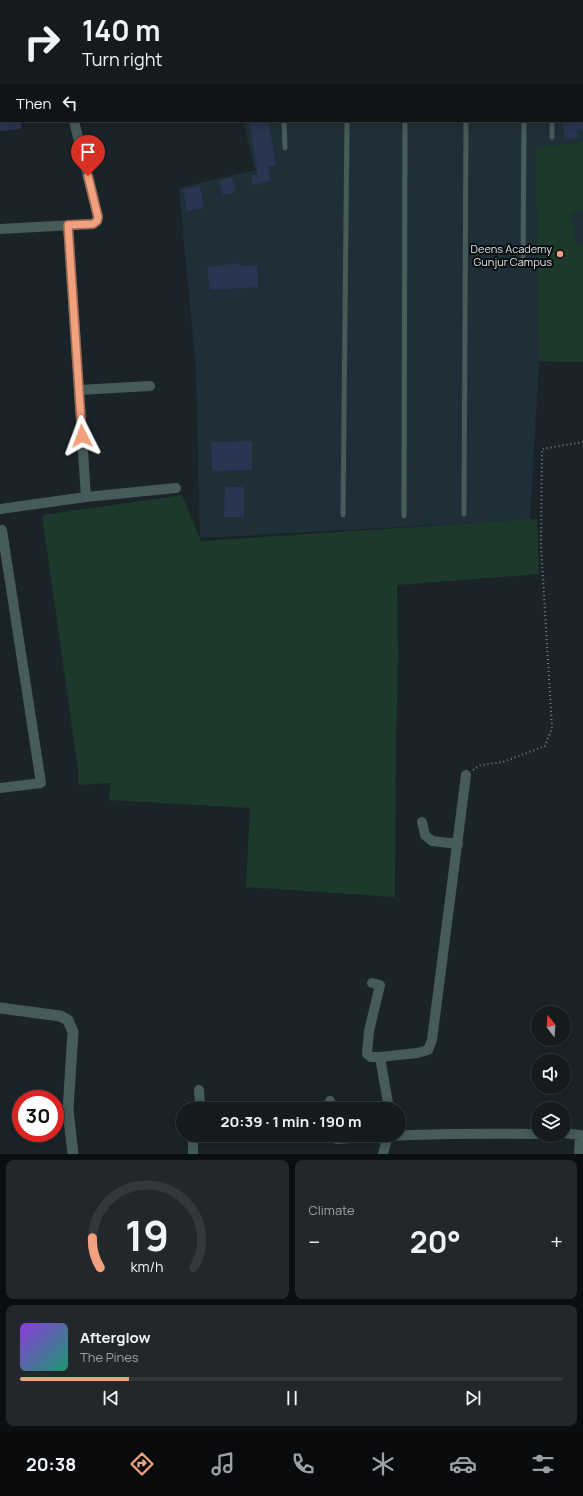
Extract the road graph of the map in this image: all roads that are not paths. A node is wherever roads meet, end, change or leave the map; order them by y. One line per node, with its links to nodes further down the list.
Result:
1 (74, 122): 10 (street)
2 (284, 122): 9 (lane)
3 (347, 122): 19 (lane)
4 (405, 122): 20 (lane)
5 (466, 122): 18 (lane)
6 (524, 122): 12 (lane)
7 (552, 122): 8 (lane)
8 (552, 137)
9 (285, 148)
10 (68, 225): 11 (street); 14 (street)
11 (0, 229)
12 (523, 266)
13 (150, 386): 14 (street)
14 (79, 390): 16 (street)
15 (176, 488): 16 (street)
16 (86, 497): 17 (street)
17 (0, 509)
18 (464, 514)
19 (343, 515)
20 (404, 516)
21 (2, 530): 23 (street)
22 (466, 775): 25 (street)
23 (0, 788)
24 (422, 822): 25 (street)
25 (458, 844): 28 (street)
26 (372, 983): 28 (street)
27 (0, 1008): 38 (street)
28 (380, 1057): 31 (street)
29 (200, 1090): 30 (street)
30 (200, 1102)
31 (388, 1102)
32 (571, 1133): 34 (street)
33 (531, 1134): 35 (street)
34 (582, 1134): 41 (street)
35 (406, 1135)
36 (193, 1142): 39 (street)
37 (386, 1142): 40 (street)
38 (73, 1154)
39 (193, 1154)
40 (383, 1154)
41 (579, 1154)

